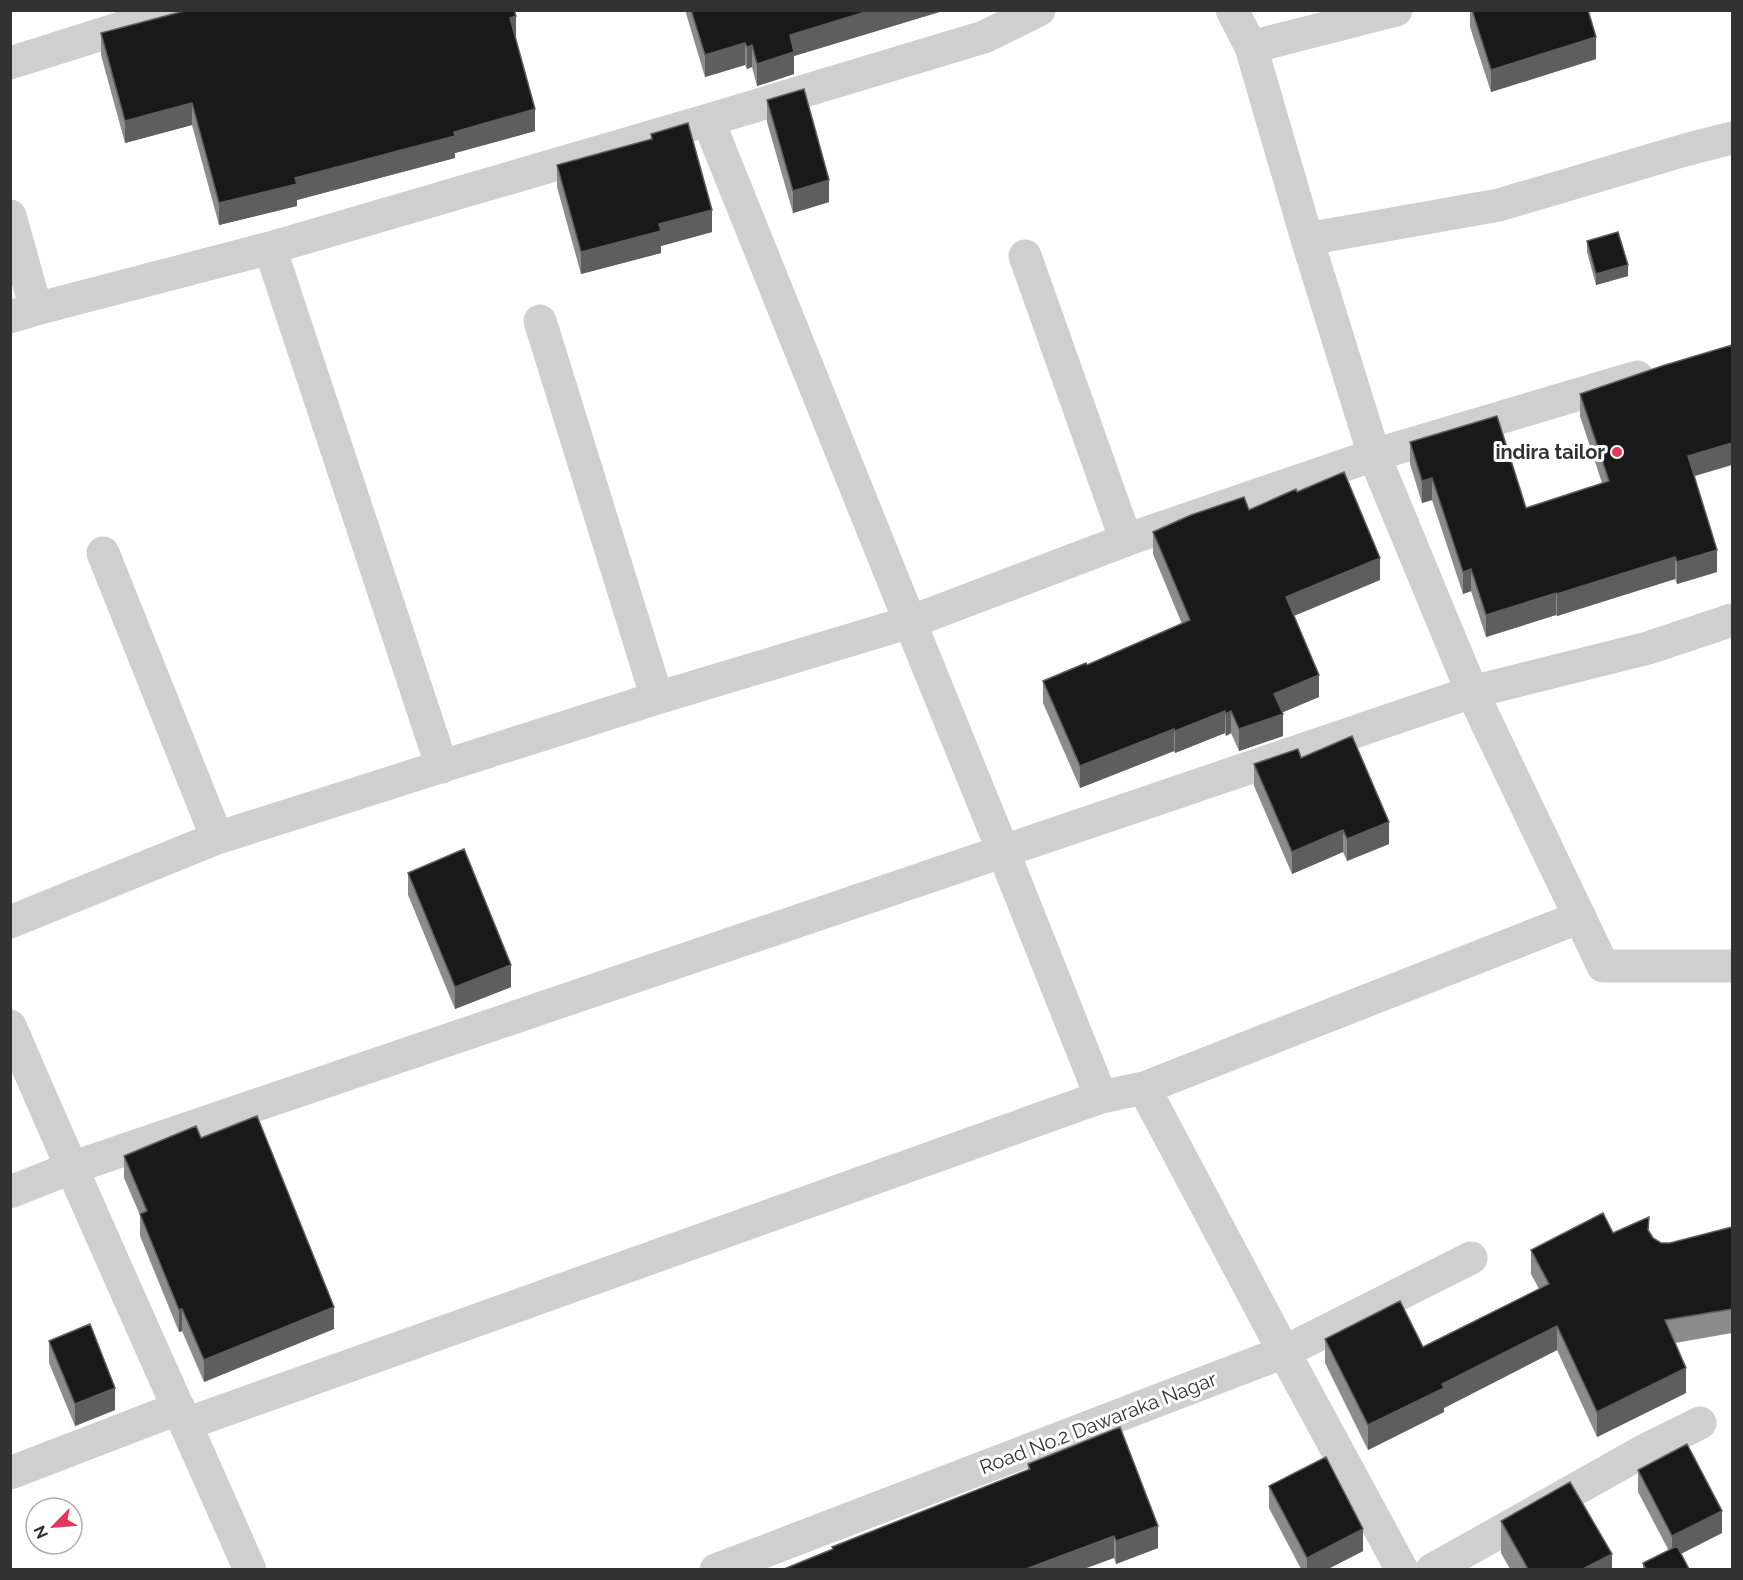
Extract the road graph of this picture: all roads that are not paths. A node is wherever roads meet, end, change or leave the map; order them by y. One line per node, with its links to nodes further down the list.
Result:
1 (178, 10): 6 (street)
2 (1039, 10): 7 (street)
3 (1232, 10): 5 (street)
4 (1396, 10): 5 (street)
5 (1251, 47): 10 (street)
6 (10, 63)
7 (708, 120): 11 (street); 20 (street)
8 (1732, 138): 10 (street)
9 (10, 216): 13 (street)
10 (1307, 239): 16 (street)
11 (270, 248): 13 (street); 23 (street)
12 (1025, 256): 17 (street)
13 (23, 313)
14 (540, 321): 22 (street)
15 (1665, 368): 16 (street)
16 (1374, 455): 17 (street); 21 (street)
17 (1126, 540): 20 (street)
18 (103, 553): 24 (street)
19 (1732, 620): 21 (street)
20 (910, 622): 22 (street); 25 (street)
21 (1472, 692): 25 (street); 26 (street)
22 (657, 698): 23 (street)
23 (442, 767): 24 (street)
24 (217, 838): 27 (street)
25 (1003, 851): 31 (street); 32 (street)
26 (1580, 917): 28 (street); 30 (street)
27 (10, 922)
28 (1732, 966)
29 (10, 1026): 32 (street)
30 (1144, 1088): 31 (street); 35 (street)
31 (1101, 1097): 36 (street)
32 (71, 1168): 33 (street); 36 (street)
33 (10, 1192)
34 (1471, 1258): 35 (street, Road No.2 Dawaraka Nagar)
35 (1284, 1352): 40 (street, Road No.2 Dawaraka Nagar); 41 (street)
36 (183, 1416): 38 (street); 39 (street)
37 (1700, 1423): 42 (street)
38 (10, 1473)
39 (250, 1569)
40 (716, 1569)
41 (1402, 1569)
42 (1432, 1569)

